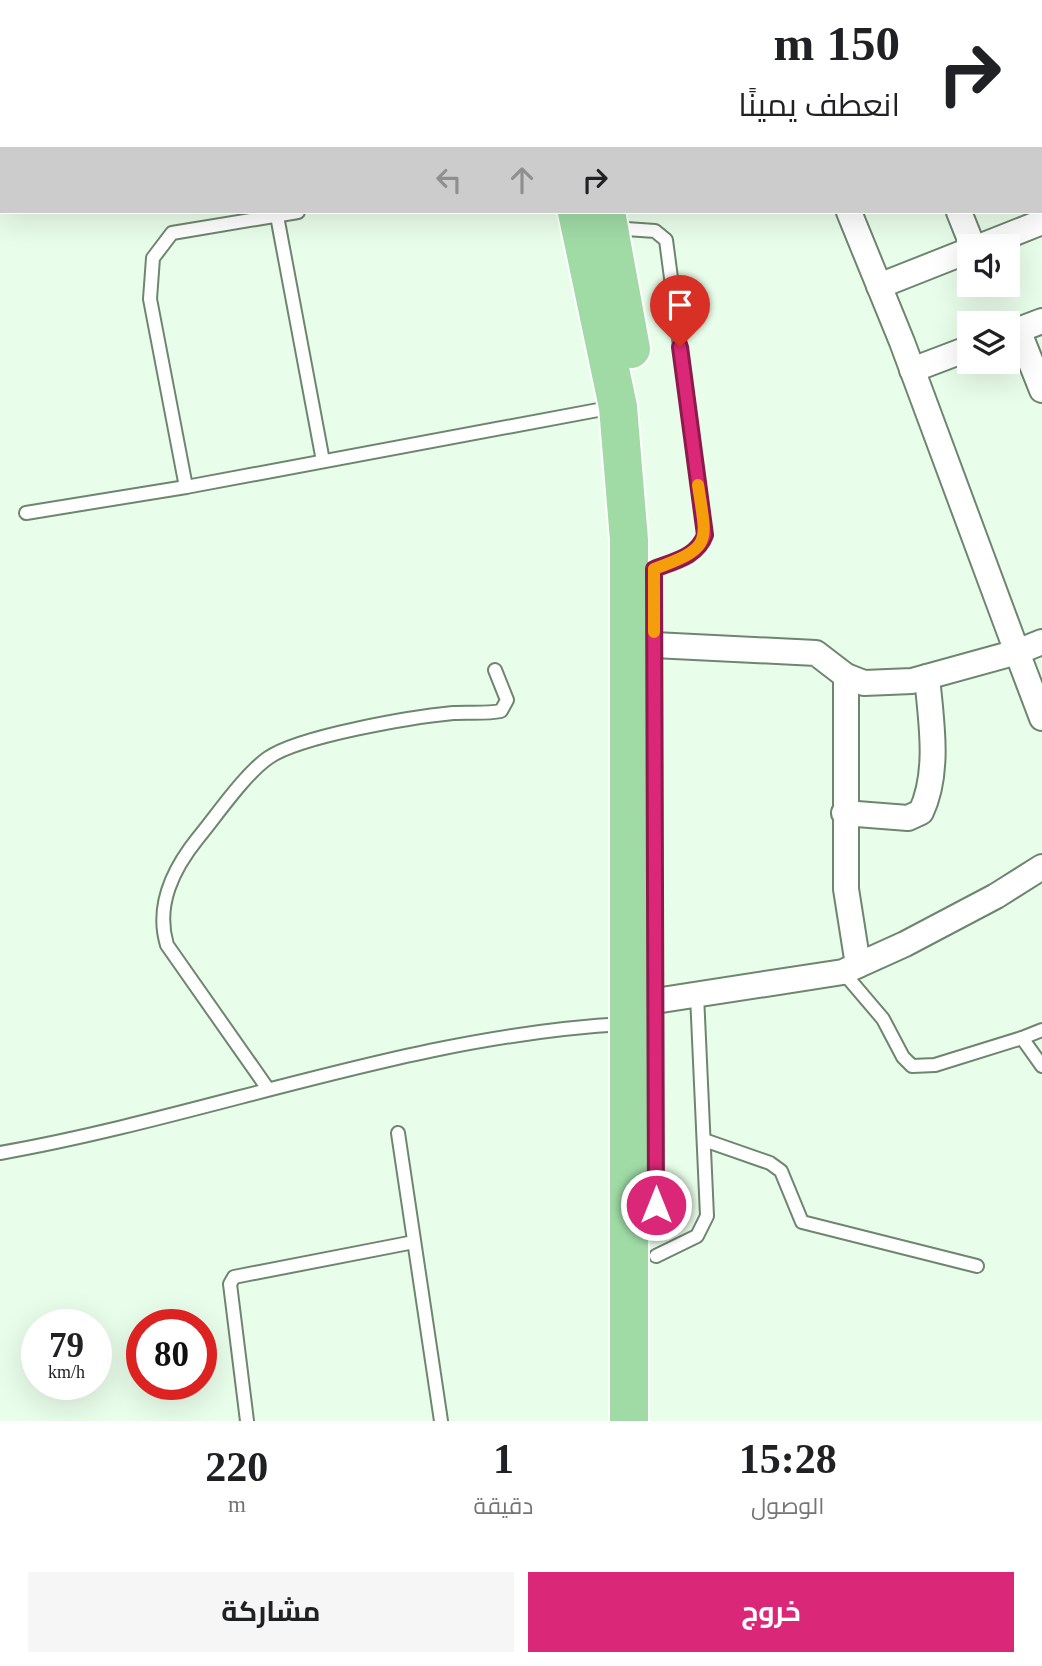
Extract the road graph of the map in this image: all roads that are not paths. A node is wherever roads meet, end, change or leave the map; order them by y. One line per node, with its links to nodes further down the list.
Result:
1 (288, 214): 4 (lane)
2 (850, 214): 10 (street)
3 (960, 214): 7 (street)
4 (277, 216): 18 (lane); 19 (lane)
5 (597, 217): 17 (highway); 21 (highway); 21 (lane)
6 (1042, 222): 8 (street)
7 (966, 234)
8 (1012, 234)
9 (957, 255): 10 (street)
10 (879, 286): 15 (street)
11 (1042, 321): 12 (street)
12 (1020, 329)
13 (1020, 346): 16 (street)
14 (957, 353): 15 (street)
15 (912, 370): 24 (street)
16 (1042, 390)
17 (618, 407): 18 (lane); 33 (highway)
18 (323, 461): 19 (lane)
19 (186, 487): 20 (lane)
20 (26, 513)
21 (654, 569): 23 (highway)
22 (1042, 642): 24 (street)
23 (654, 645): 26 (street); 33 (highway)
24 (1017, 652): 27 (street); 28 (street)
25 (495, 670): 37 (lane)
26 (846, 676): 27 (street); 29 (street)
27 (927, 677): 29 (street)
28 (1042, 718)
29 (844, 813): 31 (street)
30 (1042, 867): 31 (street)
31 (850, 968): 32 (street); 35 (lane)
32 (697, 995): 33 (street); 39 (lane)
33 (642, 1013): 37 (lane); 42 (highway); 46 (highway)
34 (1042, 1030): 35 (lane)
35 (1022, 1038): 36 (lane)
36 (1042, 1066)
37 (268, 1089): 40 (lane)
38 (398, 1133): 41 (lane)
39 (704, 1140): 42 (lane); 43 (lane)
40 (0, 1153)
41 (414, 1242): 44 (lane); 45 (lane)
42 (656, 1256): 47 (highway)
43 (977, 1266)
44 (247, 1421)
45 (441, 1421)
46 (629, 1421)
47 (656, 1421)

